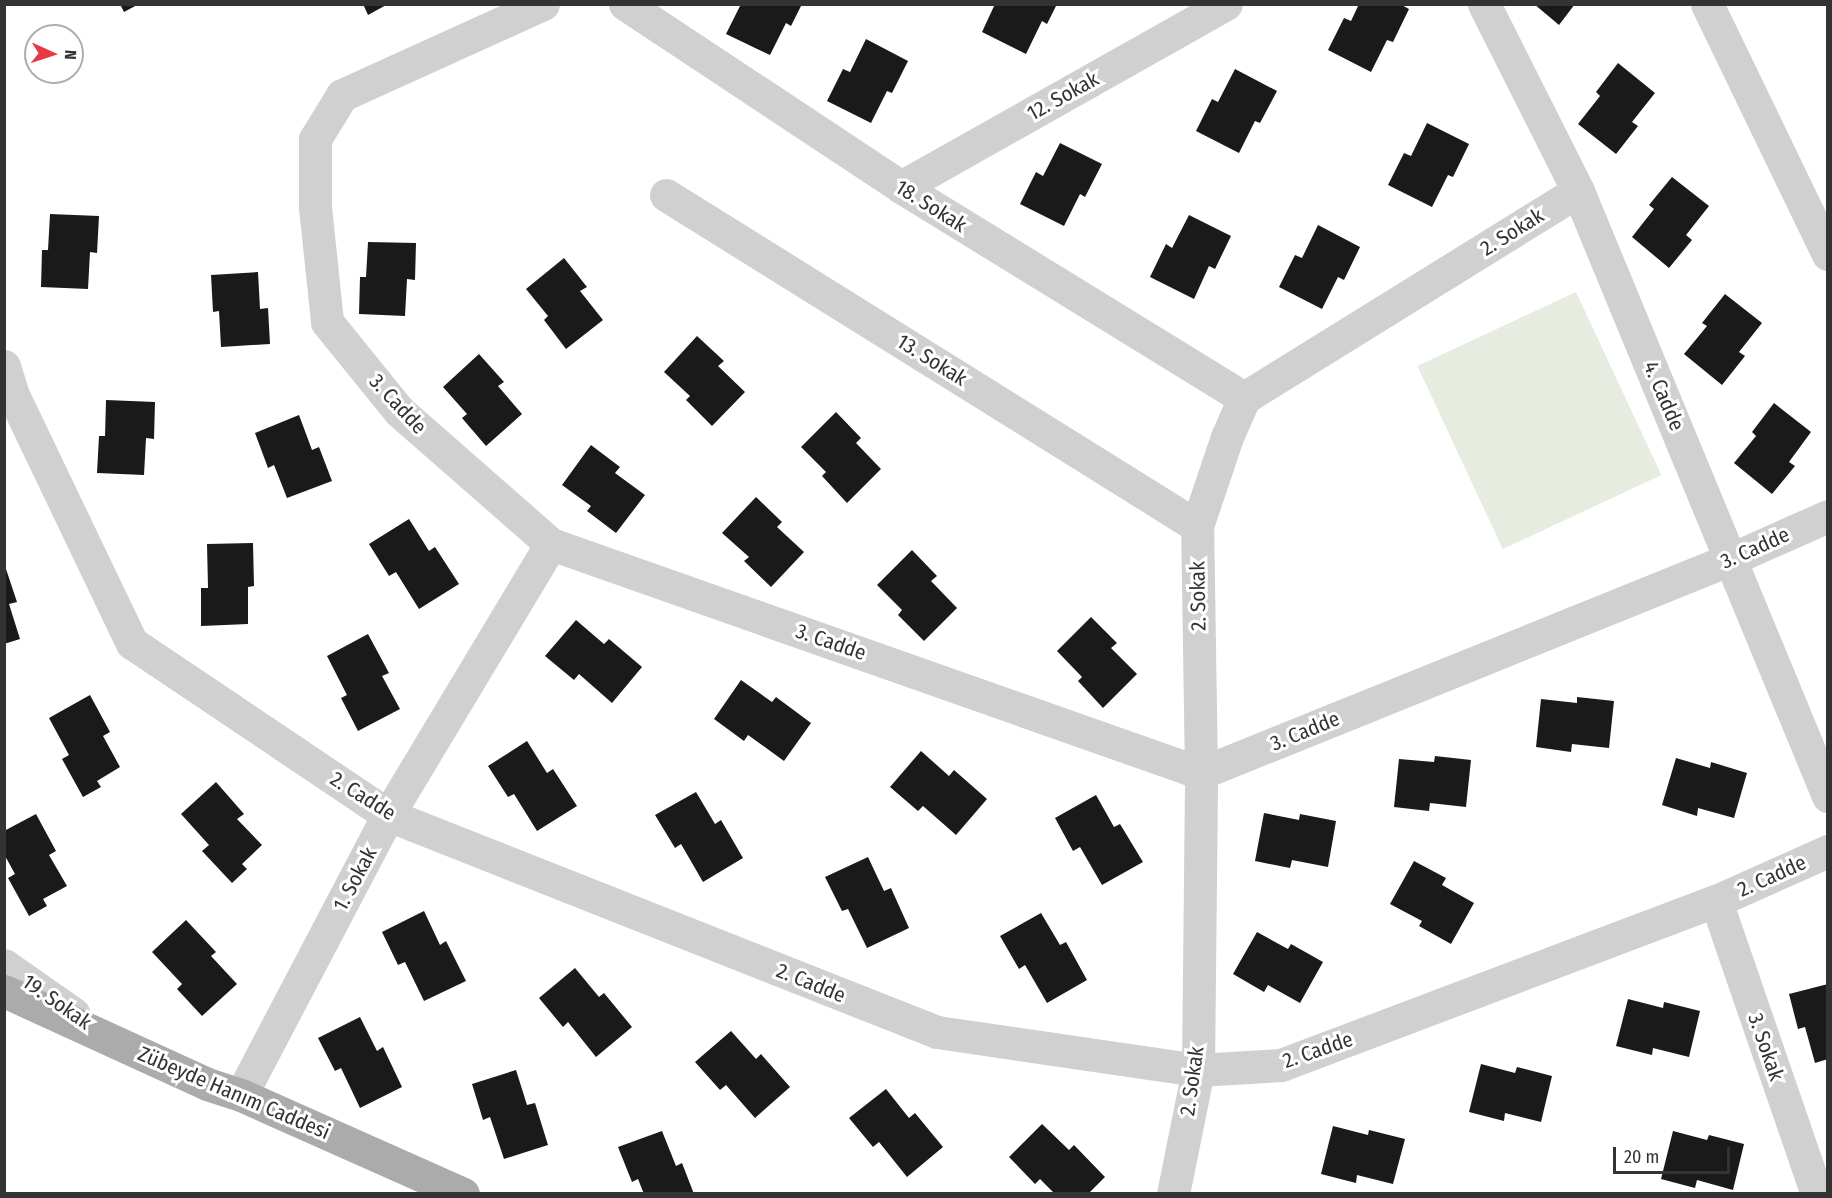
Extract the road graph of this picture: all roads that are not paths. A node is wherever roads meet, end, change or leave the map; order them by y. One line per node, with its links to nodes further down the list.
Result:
1 (543, 4): 14 (street, 3. Cadde)
2 (625, 4): 6 (street, 18. Sokak)
3 (1226, 4): 6 (street, 12. Sokak)
4 (1484, 4): 7 (street, 4. Cadde)
5 (1707, 4): 9 (street)
6 (901, 188): 11 (street, 18. Sokak)
7 (1578, 190): 11 (street, 2. Sokak); 15 (street, 4. Cadde)
8 (666, 195): 13 (street, 13. Sokak)
9 (1827, 254)
10 (4, 366): 18 (street, 2. Cadde)
11 (1244, 398): 13 (street, 2. Sokak)
12 (1827, 516): 15 (street, 3. Cadde)
13 (1197, 526): 16 (street, 2. Sokak)
14 (552, 544): 16 (street, 3. Cadde); 18 (street, 1. Sokak)
15 (1731, 559): 16 (street, 3. Cadde); 17 (street, 4. Cadde)
16 (1202, 772): 24 (street, 2. Sokak)
17 (1827, 796)
18 (388, 814): 24 (street, 2. Cadde); 25 (street, 1. Sokak)
19 (1827, 851): 20 (street, 2. Cadde)
20 (1716, 901): 24 (street, 2. Cadde); 28 (street, 3. Sokak)
21 (4, 965): 23 (street, 19. Sokak)
22 (4, 991): 23 (main road, Zübeyde Hanım Caddesi)
23 (110, 1039): 25 (main road, Zübeyde Hanım Caddesi)
24 (1198, 1070): 27 (street, 2. Sokak)
25 (241, 1095): 26 (main road, Zübeyde Hanım Caddesi)
26 (463, 1194)
27 (1173, 1194)
28 (1817, 1194)

